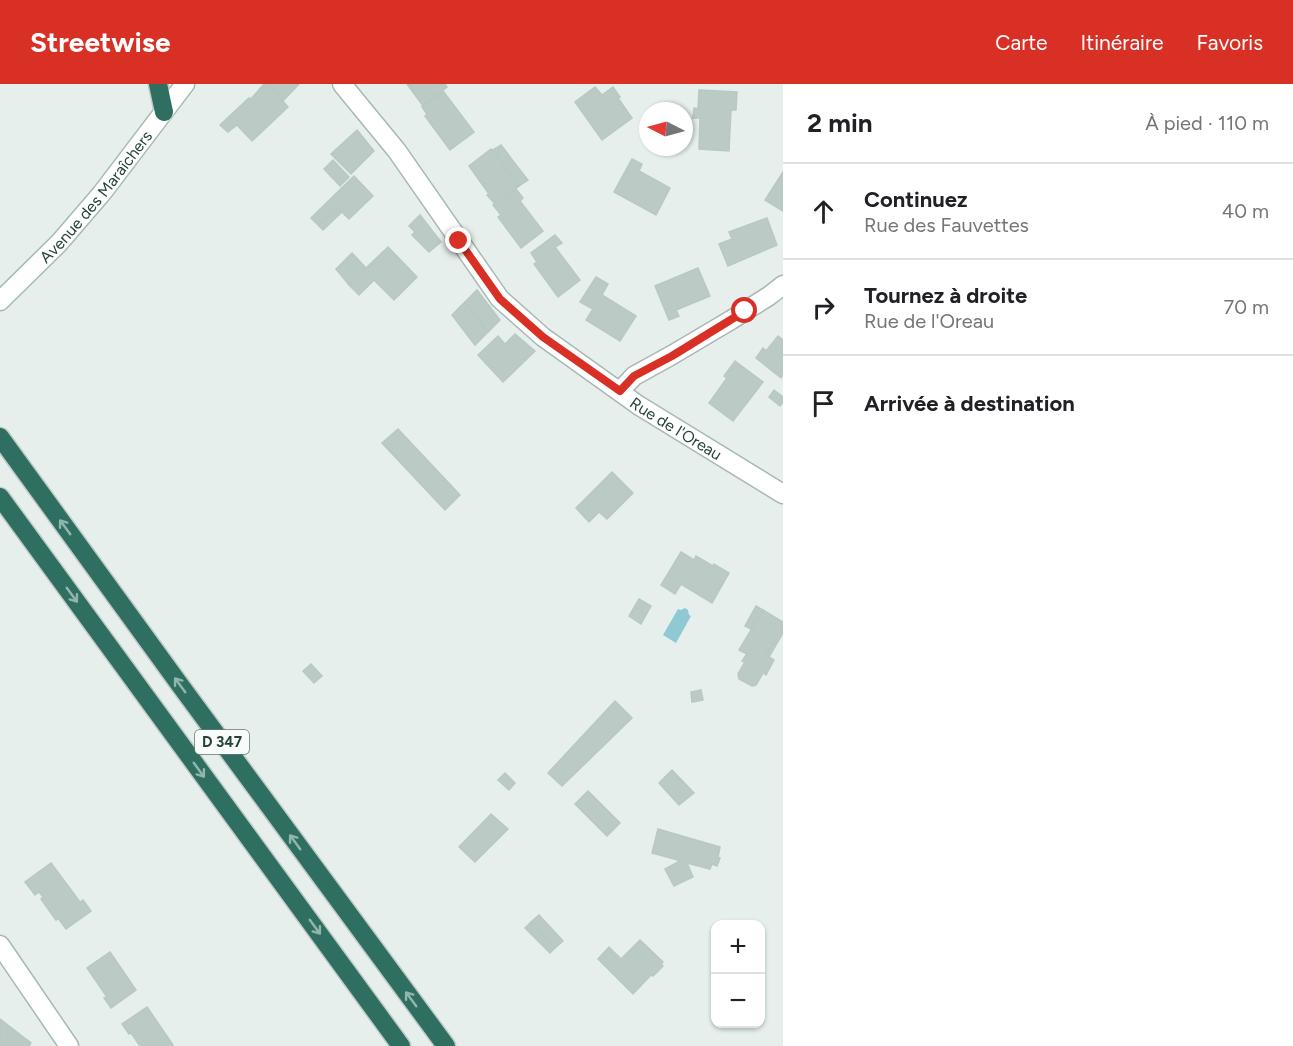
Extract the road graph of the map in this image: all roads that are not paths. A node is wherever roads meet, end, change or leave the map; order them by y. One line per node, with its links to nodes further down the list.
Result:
1 (159, 84): 4 (highway)
2 (185, 84): 4 (street, Avenue des Maraîchers)
3 (342, 84): 7 (street, Rue de l'Oreau)
4 (164, 112): 6 (street, Avenue des Maraîchers)
5 (783, 285): 7 (street)
6 (0, 301)
7 (620, 391): 9 (street, Rue de l'Oreau)
8 (0, 437): 14 (highway, D 347, one-way to 8)
9 (783, 494)
10 (0, 497): 13 (highway, D 347, one-way to 13)
11 (0, 945): 12 (street)
12 (69, 1046)
13 (401, 1046)
14 (446, 1046)

